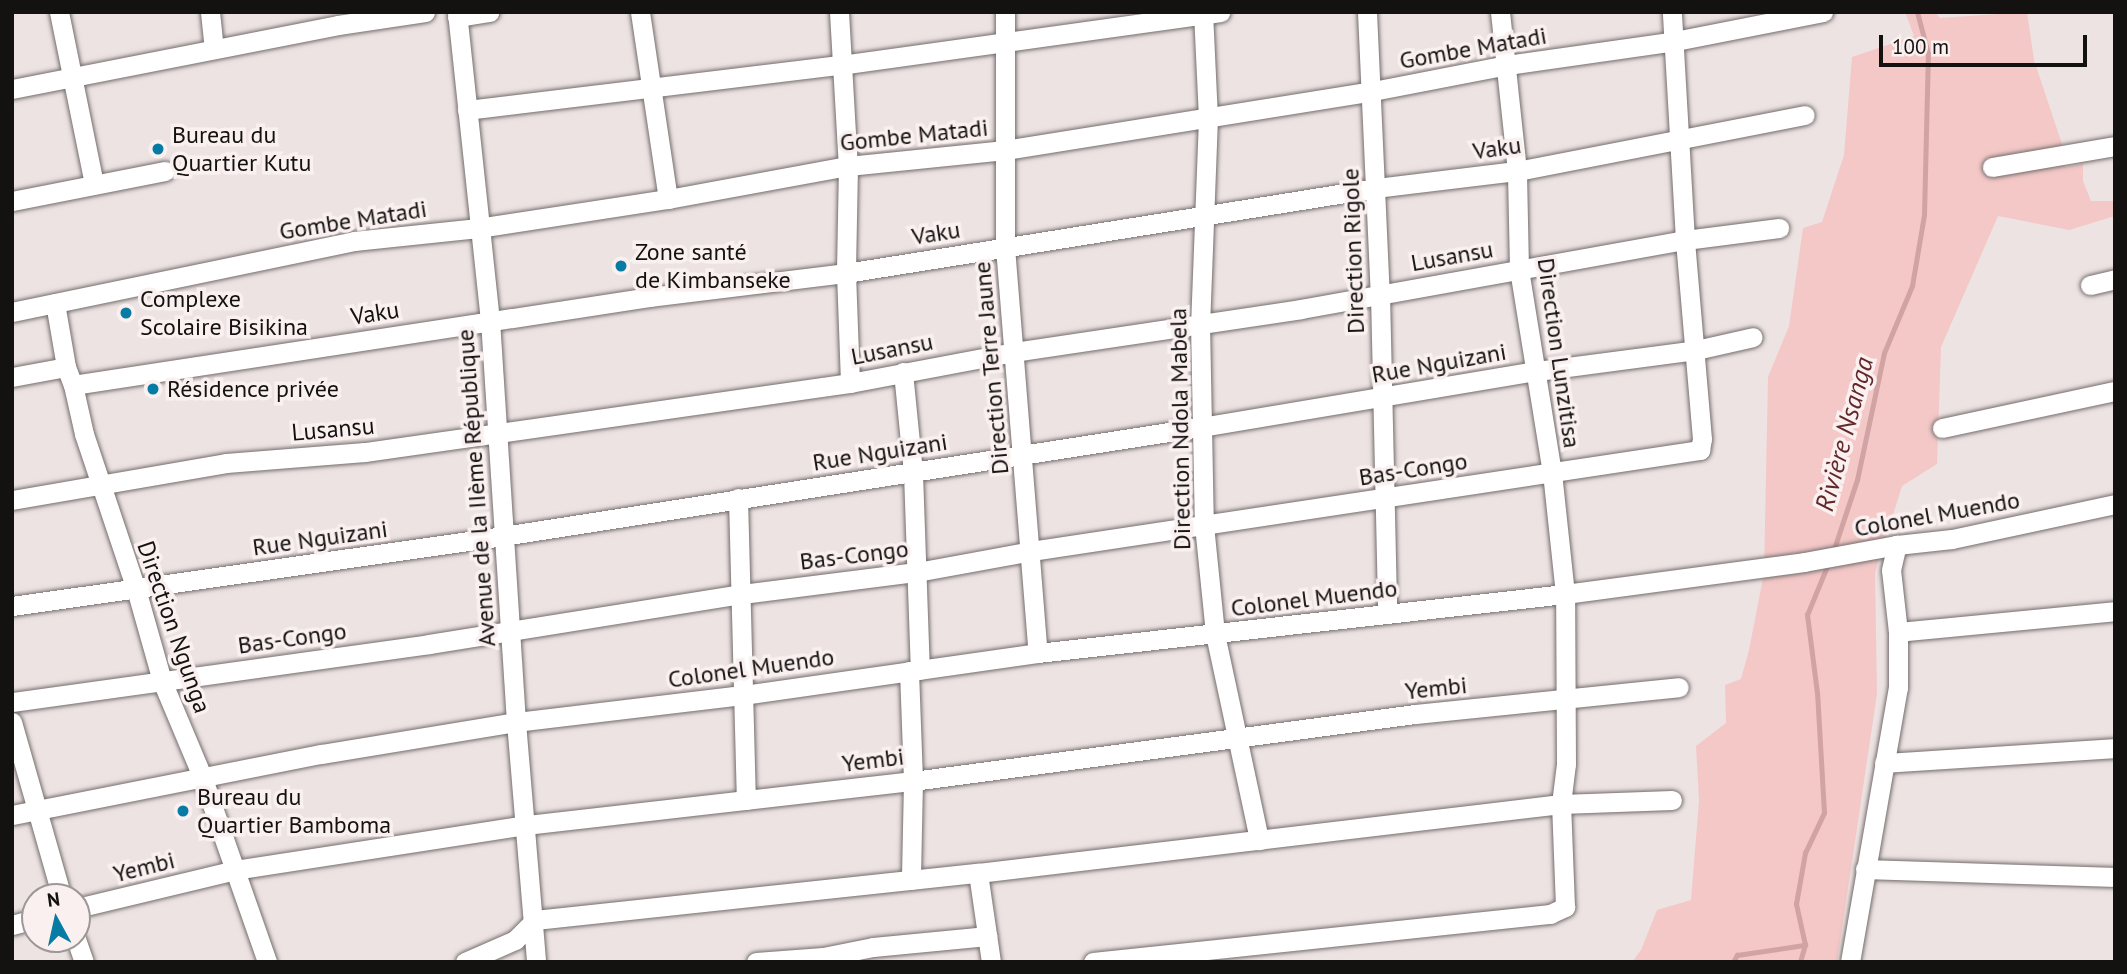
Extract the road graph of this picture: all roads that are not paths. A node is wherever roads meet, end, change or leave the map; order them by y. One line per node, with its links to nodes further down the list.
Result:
1 (59, 12): 19 (street)
2 (210, 12): 16 (street)
3 (425, 12): 16 (street)
4 (490, 12): 13 (street)
5 (639, 12): 20 (street)
6 (839, 12): 17 (street)
7 (1004, 12): 14 (street, Direction Terre Jaune)
8 (1367, 12): 22 (street, Direction Rigole)
9 (1500, 12): 18 (street, Direction Lunzitisa)
10 (1672, 12): 15 (street)
11 (1823, 12): 15 (street, Gombe Matadi)
12 (1208, 13): 14 (street); 25 (street, Direction Ndola Mabela)
13 (457, 15): 23 (street, Avenue de la IIème République)
14 (1005, 41): 17 (street); 28 (street, Direction Terre Jaune)
15 (1675, 41): 18 (street, Gombe Matadi); 26 (street)
16 (214, 49): 19 (street)
17 (840, 65): 20 (street); 29 (street)
18 (1507, 65): 22 (street, Gombe Matadi); 32 (street, Direction Lunzitisa)
19 (72, 75): 21 (street); 33 (street)
20 (650, 87): 23 (street); 35 (street)
21 (12, 89)
22 (1373, 91): 25 (street, Gombe Matadi); 34 (street, Direction Rigole)
23 (467, 110): 38 (street, Avenue de la IIème République)
24 (1805, 115): 26 (street, Vaku)
25 (1208, 118): 28 (street, Gombe Matadi); 37 (street, Direction Ndola Mabela)
26 (1680, 139): 32 (street, Vaku); 40 (street)
27 (2115, 146): 30 (street)
28 (1005, 150): 29 (street, Gombe Matadi); 41 (street, Direction Terre Jaune)
29 (848, 166): 35 (street, Gombe Matadi); 43 (street)
30 (1992, 167)
31 (164, 171): 33 (street)
32 (1517, 171): 34 (street, Vaku); 42 (street, Direction Lunzitisa)
33 (94, 184): 36 (street)
34 (1376, 188): 37 (street, Vaku); 46 (street, Direction Rigole)
35 (668, 199): 38 (street, Gombe Matadi)
36 (12, 201)
37 (1204, 217): 41 (street, Vaku); 50 (street, Direction Ndola Mabela)
38 (478, 228): 47 (street, Gombe Matadi); 49 (street, Avenue de la IIème République)
39 (1779, 228): 40 (street, Lusansu)
40 (1685, 240): 42 (street, Lusansu); 52 (street)
41 (1005, 247): 43 (street, Vaku); 53 (street, Direction Terre Jaune)
42 (1519, 270): 46 (street, Lusansu); 54 (street, Direction Lunzitisa)
43 (846, 273): 49 (street, Vaku); 58 (street)
44 (2115, 279): 45 (street)
45 (2090, 285)
46 (1380, 294): 50 (street, Lusansu); 60 (street, Direction Rigole)
47 (55, 303): 48 (street, Gombe Matadi); 56 (street, Direction Ngunga)
48 (12, 312)
49 (490, 320): 56 (street, Vaku); 63 (street, Avenue de la IIème République)
50 (1200, 323): 53 (street, Lusansu); 61 (street, Direction Ndola Mabela)
51 (1753, 337): 52 (street, Rue Nguizani)
52 (1696, 350): 54 (street, Rue Nguizani); 66 (street, Bas-Congo)
53 (1014, 352): 55 (street, Lusansu); 64 (street, Direction Terre Jaune)
54 (1538, 371): 60 (street, Rue Nguizani); 66 (street, Direction Lunzitisa)
55 (904, 372): 58 (street, Lusansu); 65 (street)
56 (69, 376): 57 (street, Vaku); 67 (street, Direction Ngunga)
57 (12, 377)
58 (850, 383): 63 (street, Lusansu)
59 (2115, 391): 62 (street)
60 (1381, 398): 61 (street, Rue Nguizani); 69 (street, Direction Rigole)
61 (1201, 427): 64 (street, Rue Nguizani); 72 (street, Direction Ndola Mabela)
62 (1942, 428)
63 (498, 431): 67 (street, Lusansu); 73 (street, Avenue de la IIème République)
64 (1023, 453): 65 (street, Rue Nguizani); 75 (street, Direction Terre Jaune)
65 (913, 472): 68 (street, Rue Nguizani); 76 (street)
66 (1552, 473): 69 (street, Bas-Congo); 79 (street, Direction Lunzitisa)
67 (100, 487): 70 (street, Lusansu); 77 (street, Direction Ngunga)
68 (738, 498): 73 (street, Rue Nguizani); 78 (street)
69 (1386, 499): 72 (street, Bas-Congo); 82 (street, Direction Rigole)
70 (12, 500)
71 (2115, 503): 74 (street, Colonel Muendo)
72 (1204, 525): 75 (street, Bas-Congo); 85 (street, Direction Ndola Mabela)
73 (503, 536): 77 (street, Rue Nguizani); 83 (street, Avenue de la IIème République)
74 (1898, 545): 79 (street, Colonel Muendo); 84 (street)
75 (1031, 551): 76 (street, Bas-Congo); 86 (street, Direction Terre Jaune)
76 (917, 572): 78 (street, Bas-Congo); 87 (street)
77 (136, 589): 80 (street, Rue Nguizani); 88 (street, Direction Ngunga)
78 (742, 594): 83 (street, Bas-Congo); 90 (street)
79 (1565, 594): 82 (street, Colonel Muendo); 91 (street, Direction Lunzitisa)
80 (12, 606)
81 (2115, 611): 84 (street)
82 (1387, 613): 85 (street, Colonel Muendo)
83 (511, 631): 88 (street, Bas-Congo); 94 (street, Avenue de la IIème République)
84 (1898, 632): 97 (street)
85 (1215, 634): 86 (street, Colonel Muendo); 95 (street, Direction Ndola Mabela)
86 (1038, 653): 87 (street, Colonel Muendo)
87 (915, 670): 90 (street, Colonel Muendo); 99 (street)
88 (162, 681): 92 (street, Bas-Congo); 98 (street, Direction Ngunga)
89 (1679, 687): 91 (street, Yembi)
90 (743, 695): 94 (street, Colonel Muendo); 100 (street)
91 (1564, 700): 95 (street, Yembi); 102 (street, Direction Lunzitisa)
92 (12, 702)
93 (12, 722): 103 (street)
94 (516, 722): 98 (street, Colonel Muendo); 105 (street, Avenue de la IIème République)
95 (1235, 736): 99 (street, Yembi); 106 (street, Direction Ndola Mabela)
96 (2115, 748): 97 (street)
97 (1884, 763): 107 (street)
98 (202, 776): 103 (street, Colonel Muendo); 108 (street, Direction Ngunga)
99 (913, 781): 100 (street, Yembi); 111 (street)
100 (746, 800): 105 (street, Yembi)
101 (1672, 800): 102 (street)
102 (1561, 804): 106 (street); 121 (street, Direction Lunzitisa)
103 (37, 810): 104 (street, Colonel Muendo); 112 (street)
104 (12, 815)
105 (526, 825): 108 (street, Yembi); 114 (street, Avenue de la IIème République)
106 (1259, 839): 109 (street)
107 (1865, 869): 110 (street); 122 (street)
108 (235, 870): 113 (street, Yembi); 116 (street, Direction Ngunga)
109 (978, 873): 111 (street); 115 (street)
110 (2115, 877)
111 (911, 880): 114 (street)
112 (58, 883)
113 (91, 905)
114 (535, 920): 117 (street); 118 (street, Avenue de la IIème République)
115 (987, 936): 119 (street); 120 (street)
116 (267, 962)
117 (465, 962)
118 (536, 962)
119 (756, 962)
120 (991, 962)
121 (1093, 962)
122 (1850, 962)

